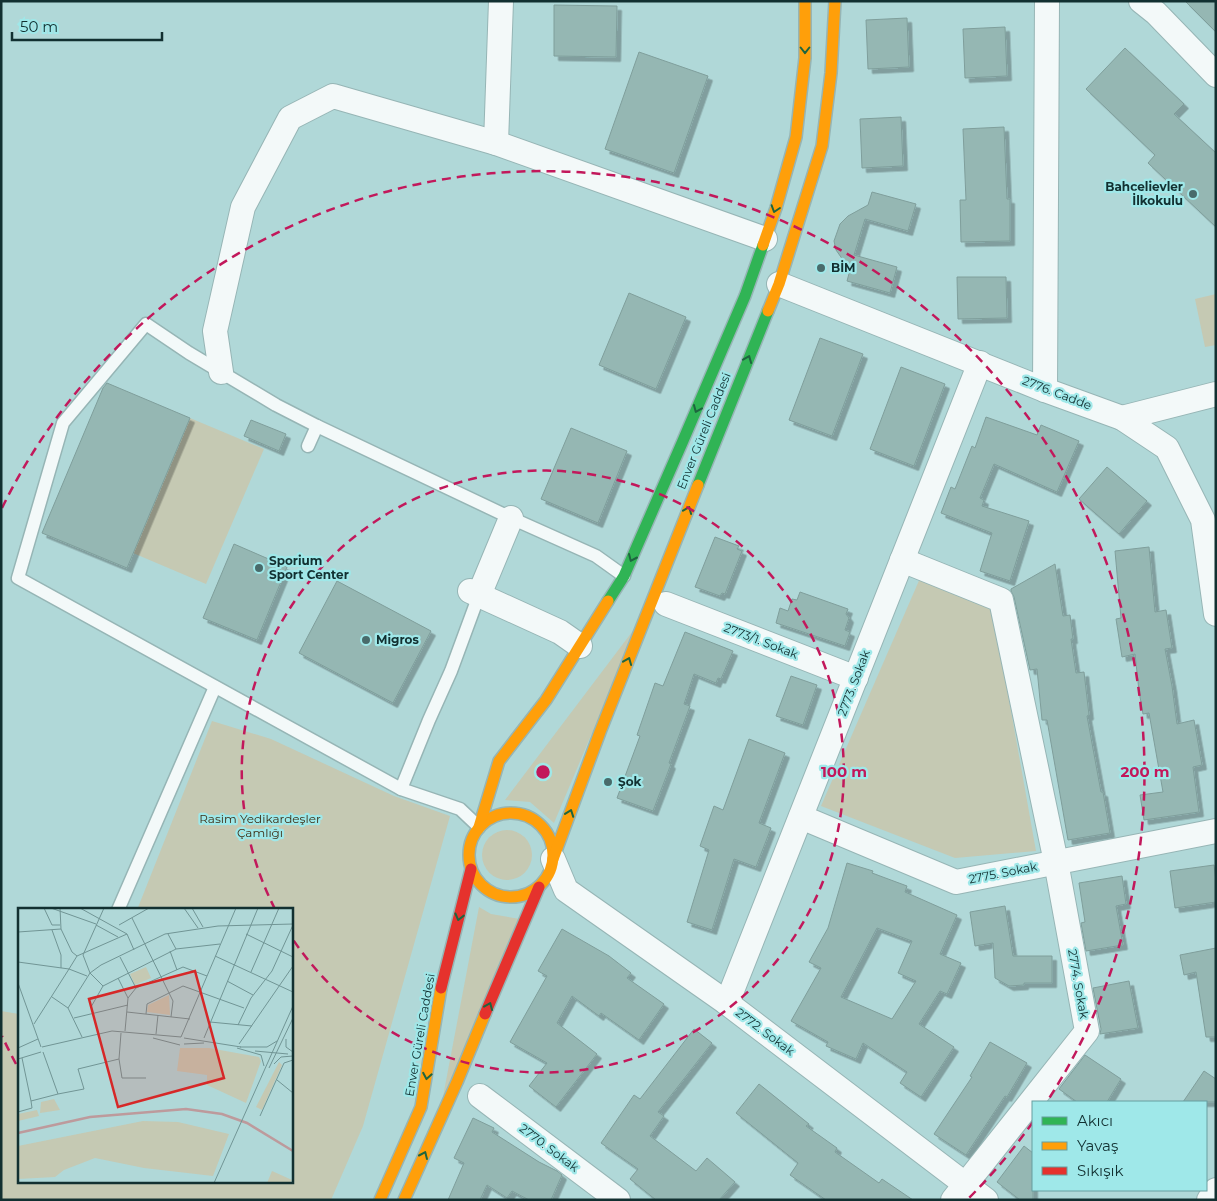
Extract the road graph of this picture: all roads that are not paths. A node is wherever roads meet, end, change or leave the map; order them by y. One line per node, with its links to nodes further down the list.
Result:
1 (501, 1): 7 (street)
2 (805, 1): 8 (main road, Enver Güreli Caddesi, one-way to 8)
3 (835, 1): 9 (main road, Enver Güreli Caddesi)
4 (1048, 1): 12 (street)
5 (1141, 1): 6 (street)
6 (1216, 75)
7 (496, 143): 8 (street); 11 (street)
8 (765, 239): 20 (main road, Enver Güreli Caddesi, one-way to 20)
9 (779, 284): 10 (street, 2776. Cadde); 31 (main road, Enver Güreli Caddesi, one-way to 9)
10 (980, 363): 12 (street, 2776. Cadde); 19 (street, 2773. Sokak)
11 (221, 372): 15 (lane); 26 (lane)
12 (1045, 390): 14 (street, 2776. Cadde)
13 (1216, 394): 14 (street)
14 (1122, 418): 18 (street, 2776. Cadde)
15 (318, 426): 16 (lane); 17 (lane)
16 (308, 446)
17 (511, 518): 20 (lane); 21 (street)
18 (1210, 519): 23 (street, 2776. Cadde)
19 (902, 560): 25 (street, 2773. Sokak); 32 (street, 2774. Sokak)
20 (624, 576): 24 (main road, Enver Güreli Caddesi)
21 (475, 593): 24 (street); 27 (lane)
22 (666, 604): 25 (street, 2773/1. Sokak)
23 (1216, 614)
24 (580, 646): 29 (main road, Enver Güreli Caddesi)
25 (856, 678): 28 (street, 2773. Sokak)
26 (215, 687): 27 (lane); 36 (lane)
27 (401, 789): 29 (lane)
28 (801, 817): 32 (street, 2775. Sokak); 37 (street, 2773. Sokak)
29 (479, 827): 31 (main road); 33 (main road)
30 (1216, 831): 32 (street, 2775. Sokak)
31 (554, 859): 34 (main road); 35 (street)
32 (1056, 862): 40 (street, 2774. Sokak)
33 (471, 869): 34 (main road); 41 (main road, Enver Güreli Caddesi, one-way to 41)
34 (539, 887): 35 (street); 42 (main road, one-way to 34)
35 (566, 890): 37 (street, 2772. Sokak)
36 (119, 908)
37 (727, 1003): 40 (street, 2772. Sokak)
38 (480, 1096): 43 (street, 2770. Sokak)
39 (1216, 1190): 45 (street)
40 (959, 1192): 44 (street, 2772. Sokak)
41 (380, 1200)
42 (404, 1200)
43 (618, 1200)
44 (986, 1200)
45 (1209, 1200)

